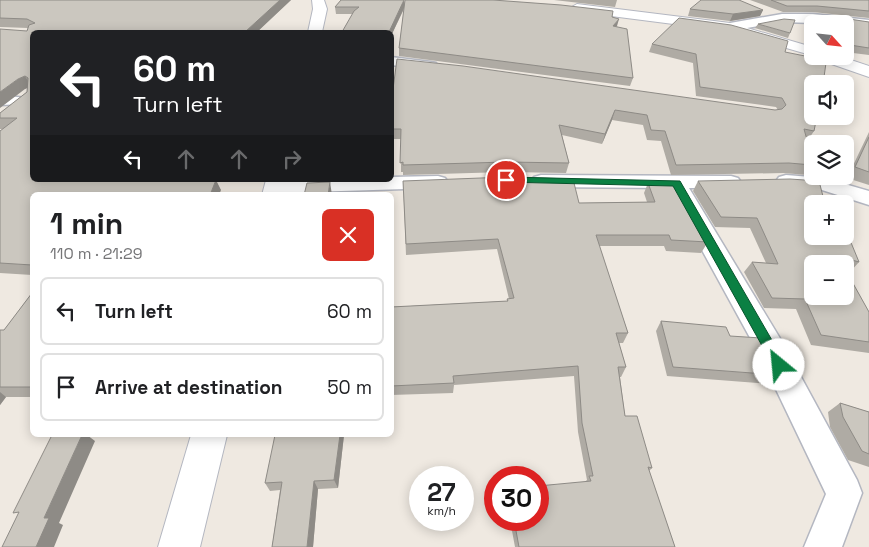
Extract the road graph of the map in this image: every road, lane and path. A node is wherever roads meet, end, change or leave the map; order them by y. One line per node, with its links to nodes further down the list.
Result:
1 (318, 0): 8 (street)
2 (560, 6): 7 (street)
3 (757, 8): 5 (street)
4 (856, 10): 6 (street)
5 (782, 18): 6 (street); 7 (street)
6 (869, 22)
7 (730, 26): 9 (street)
8 (315, 30)
9 (804, 49)
10 (394, 61): 12 (street)
11 (849, 65): 13 (street)
12 (445, 67)
13 (869, 72)
14 (26, 97): 15 (street); 16 (street)
15 (0, 100)
16 (0, 118)
17 (525, 180): 19 (street)
18 (458, 181): 20 (street)
19 (676, 183): 21 (street); 24 (street)
20 (276, 187)
21 (869, 198)
22 (208, 437): 23 (street)
23 (180, 547)
24 (823, 547)

